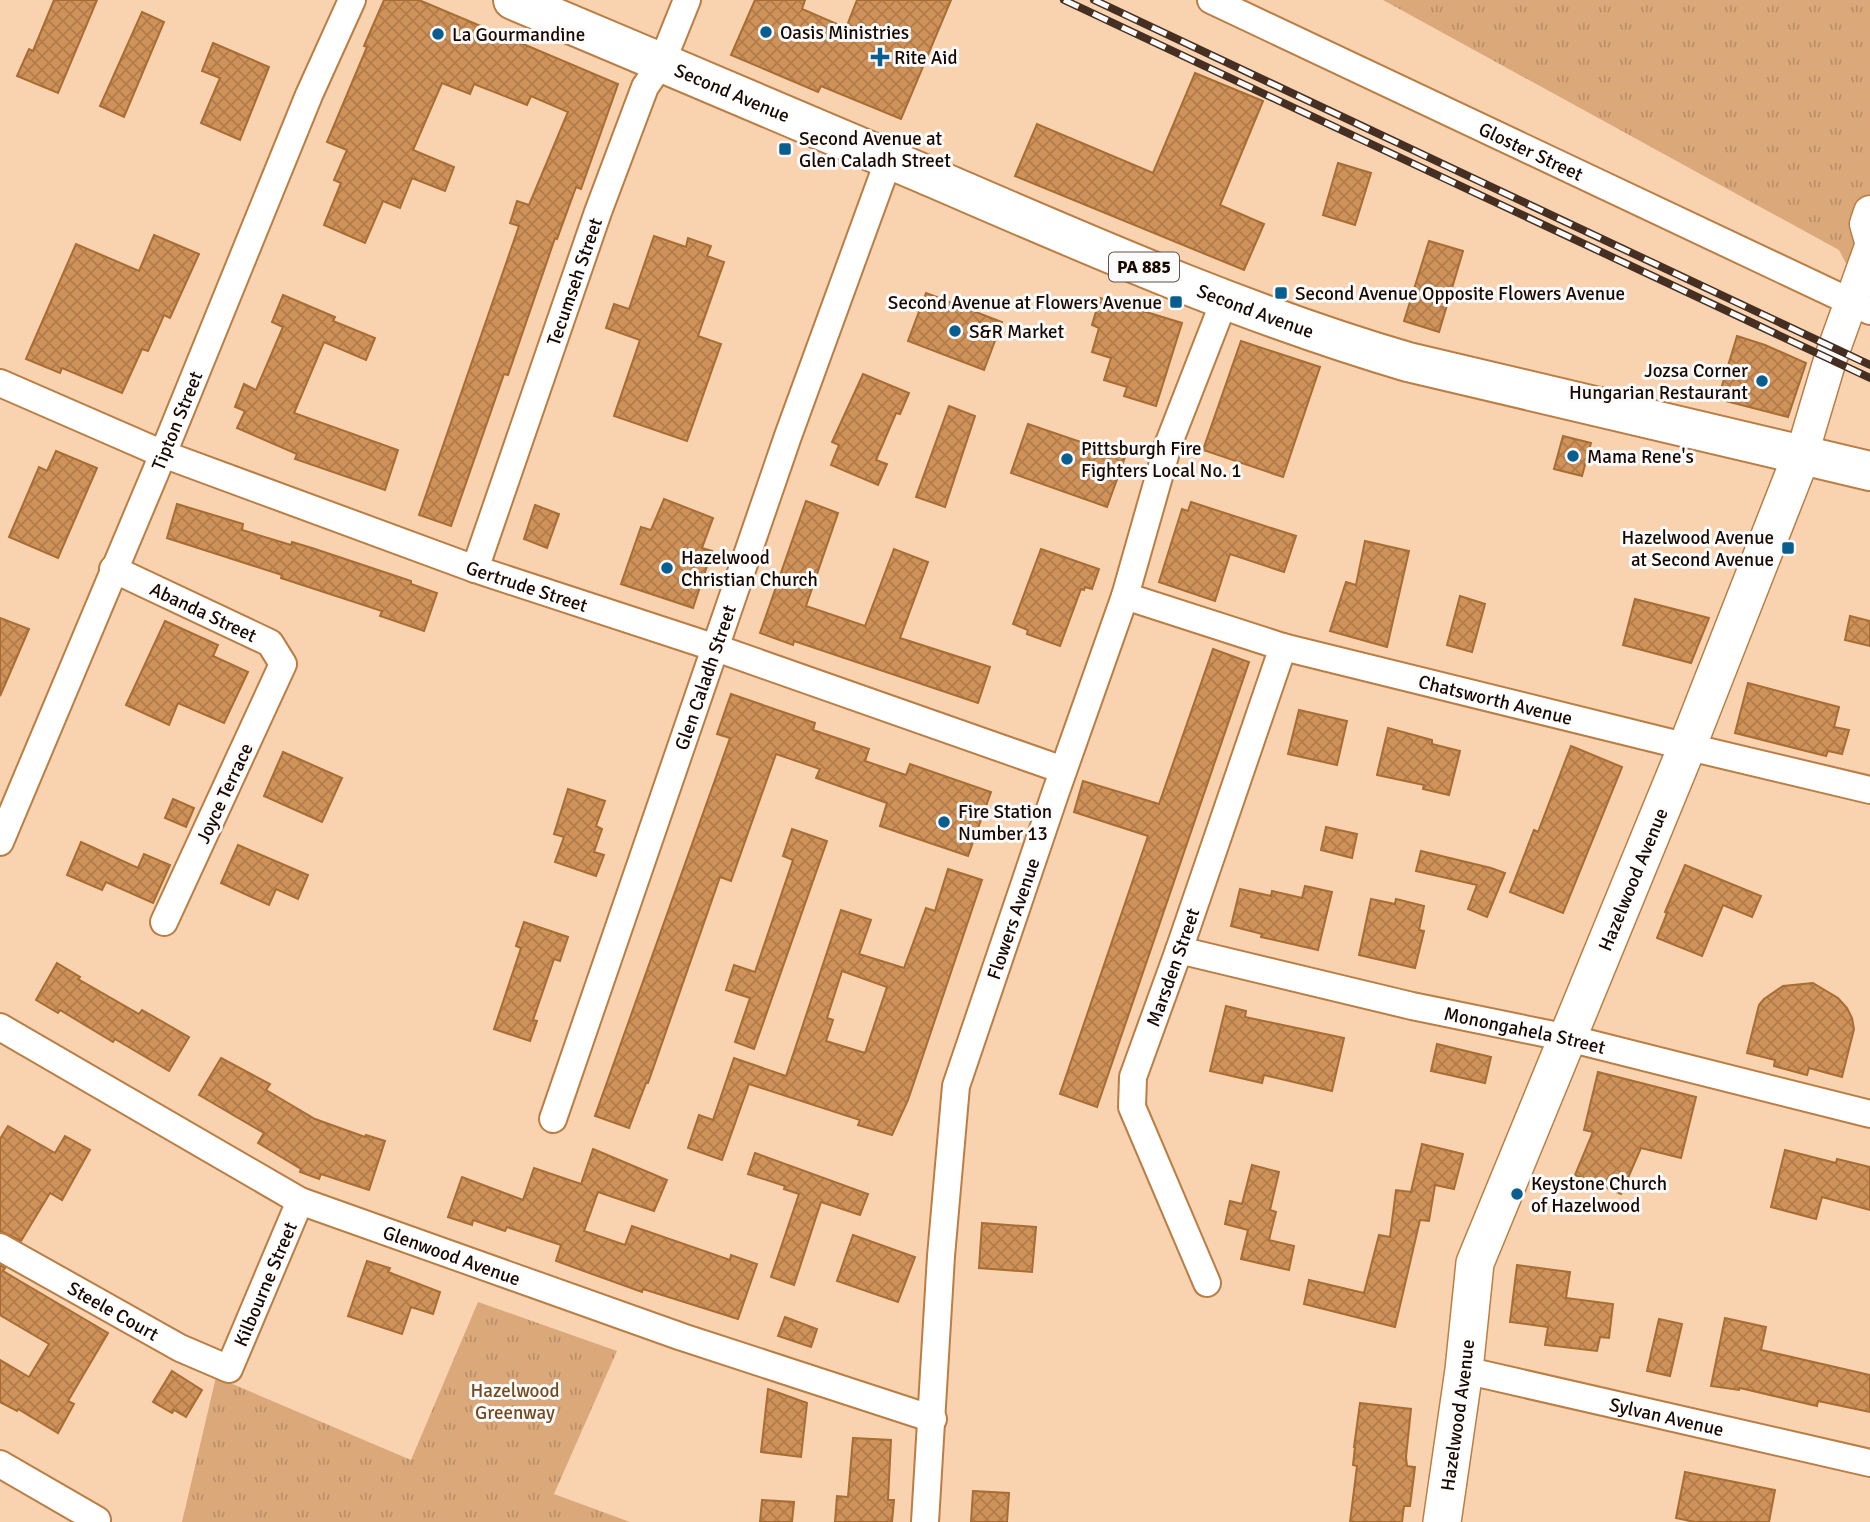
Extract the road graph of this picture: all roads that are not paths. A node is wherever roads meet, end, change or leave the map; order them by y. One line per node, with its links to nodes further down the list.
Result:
1 (352, 0): 13 (street, Tipton Street)
2 (513, 0): 5 (main road, Second Avenue / PA 885)
3 (687, 0): 5 (street, Tecumseh Street)
4 (1211, 0): 11 (street, Gloster Street)
5 (662, 62): 6 (main road, Second Avenue / PA 885); 17 (street, Tecumseh Street)
6 (889, 159): 10 (main road, Second Avenue / PA 885); 20 (street, Glen Caladh Street)
7 (1870, 212): 8 (street)
8 (1870, 238)
9 (1870, 249): 11 (street, Hazelwood Avenue)
10 (1225, 299): 14 (main road, Second Avenue / PA 885); 18 (street, Flowers Avenue)
11 (1861, 306): 14 (street, Hazelwood Avenue)
12 (0, 383): 13 (street, Gertrude Street)
13 (163, 454): 16 (street, Tipton Street); 17 (street, Gertrude Street)
14 (1802, 454): 15 (main road, Second Avenue / PA 885); 22 (main road, Hazelwood Avenue)
15 (1870, 471)
16 (113, 569): 21 (street, Abanda Street); 25 (street, Tipton Street)
17 (475, 569): 20 (street, Gertrude Street)
18 (1125, 596): 19 (street, Chatsworth Avenue); 23 (street, Flowers Avenue)
19 (1283, 647): 22 (street, Chatsworth Avenue); 27 (street, Marsden Street)
20 (716, 648): 23 (street, Gertrude Street); 31 (street, Glen Caladh Street)
21 (283, 664): 26 (street, Joyce Terrace)
22 (1686, 747): 24 (street, Chatsworth Avenue); 29 (main road, Hazelwood Avenue)
23 (1063, 770): 37 (street, Flowers Avenue)
24 (1870, 790)
25 (0, 842)
26 (164, 922)
27 (1179, 950): 29 (street, Monongahela Street); 34 (street, Marsden Street)
28 (0, 1027): 32 (street, Glenwood Avenue)
29 (1568, 1038): 30 (street, Monongahela Street); 36 (main road, Hazelwood Avenue)
30 (1870, 1114)
31 (552, 1119)
32 (300, 1201): 35 (street, Kilbourne Street); 37 (street, Glenwood Avenue)
33 (0, 1247): 35 (street, Steele Court)
34 (1208, 1283)
35 (229, 1369)
36 (1464, 1370): 38 (street, Sylvan Avenue); 42 (main road, Hazelwood Avenue)
37 (933, 1419): 41 (street, Flowers Avenue)
38 (1870, 1463)
39 (0, 1464): 40 (street)
40 (97, 1520)
41 (925, 1522)
42 (1443, 1522)

